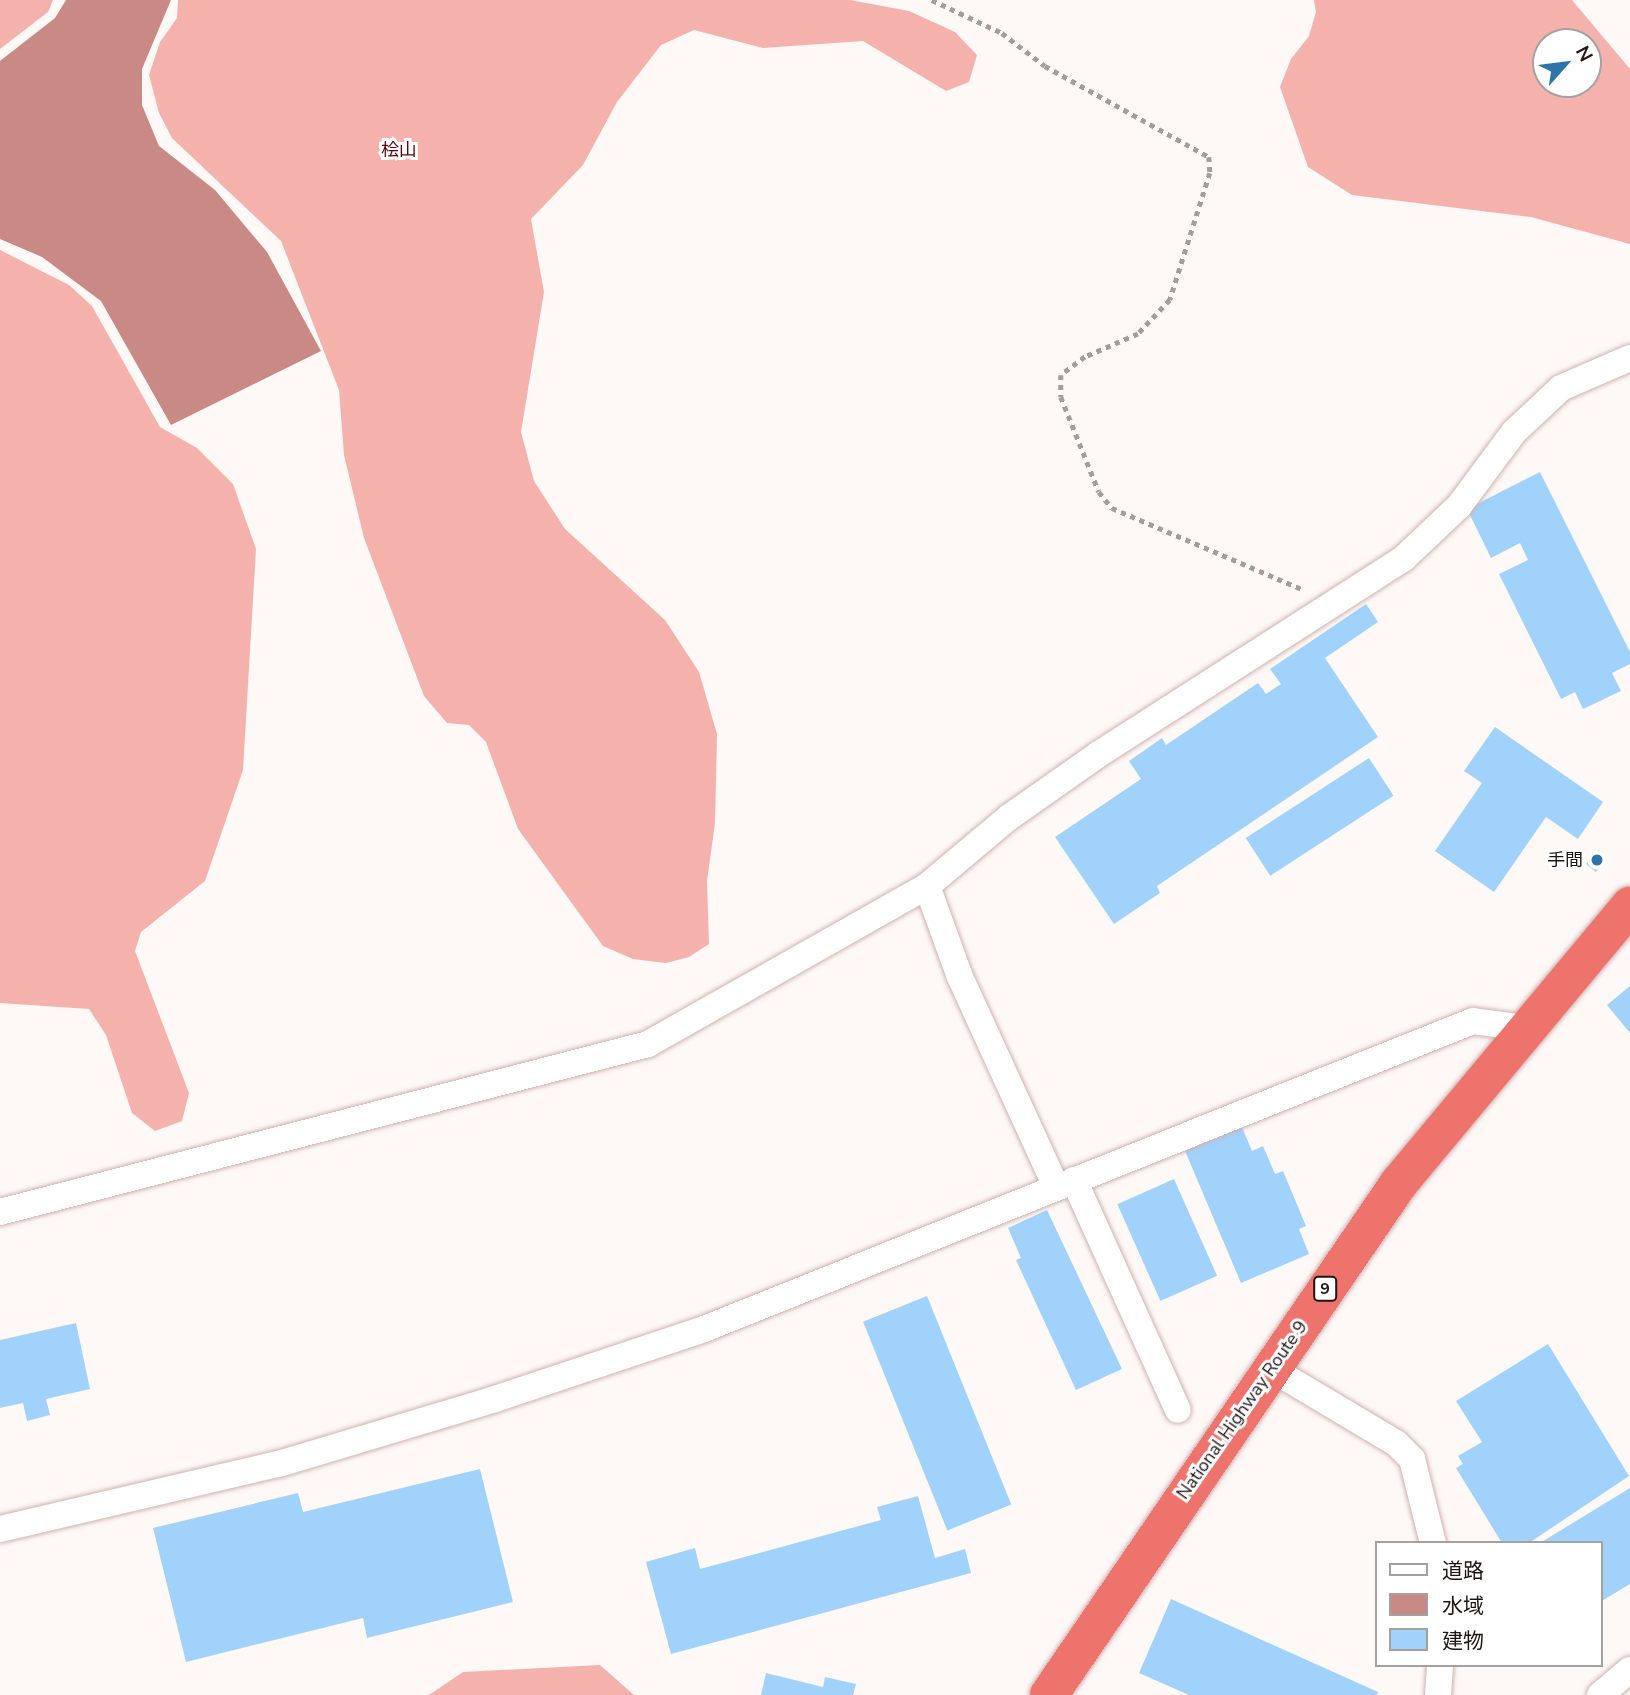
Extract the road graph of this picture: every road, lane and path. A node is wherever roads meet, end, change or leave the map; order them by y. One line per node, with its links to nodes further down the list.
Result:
1 (932, 0): 3 (path)
2 (1630, 358): 3 (street)
3 (1322, 611): 4 (street)
4 (927, 886): 7 (street); 8 (street)
5 (1630, 906): 6 (highway, National Highway Route 9 / 9)
6 (1525, 1028): 7 (street); 9 (highway, National Highway Route 9 / 9)
7 (1065, 1183): 10 (street); 11 (street)
8 (0, 1212)
9 (1270, 1368): 12 (street); 15 (highway, National Highway Route 9 / 9)
10 (1178, 1410)
11 (0, 1529)
12 (1432, 1541)
13 (1440, 1667): 16 (street)
14 (1630, 1670): 17 (street)
15 (1049, 1695)
16 (1438, 1695)
17 (1600, 1695)

